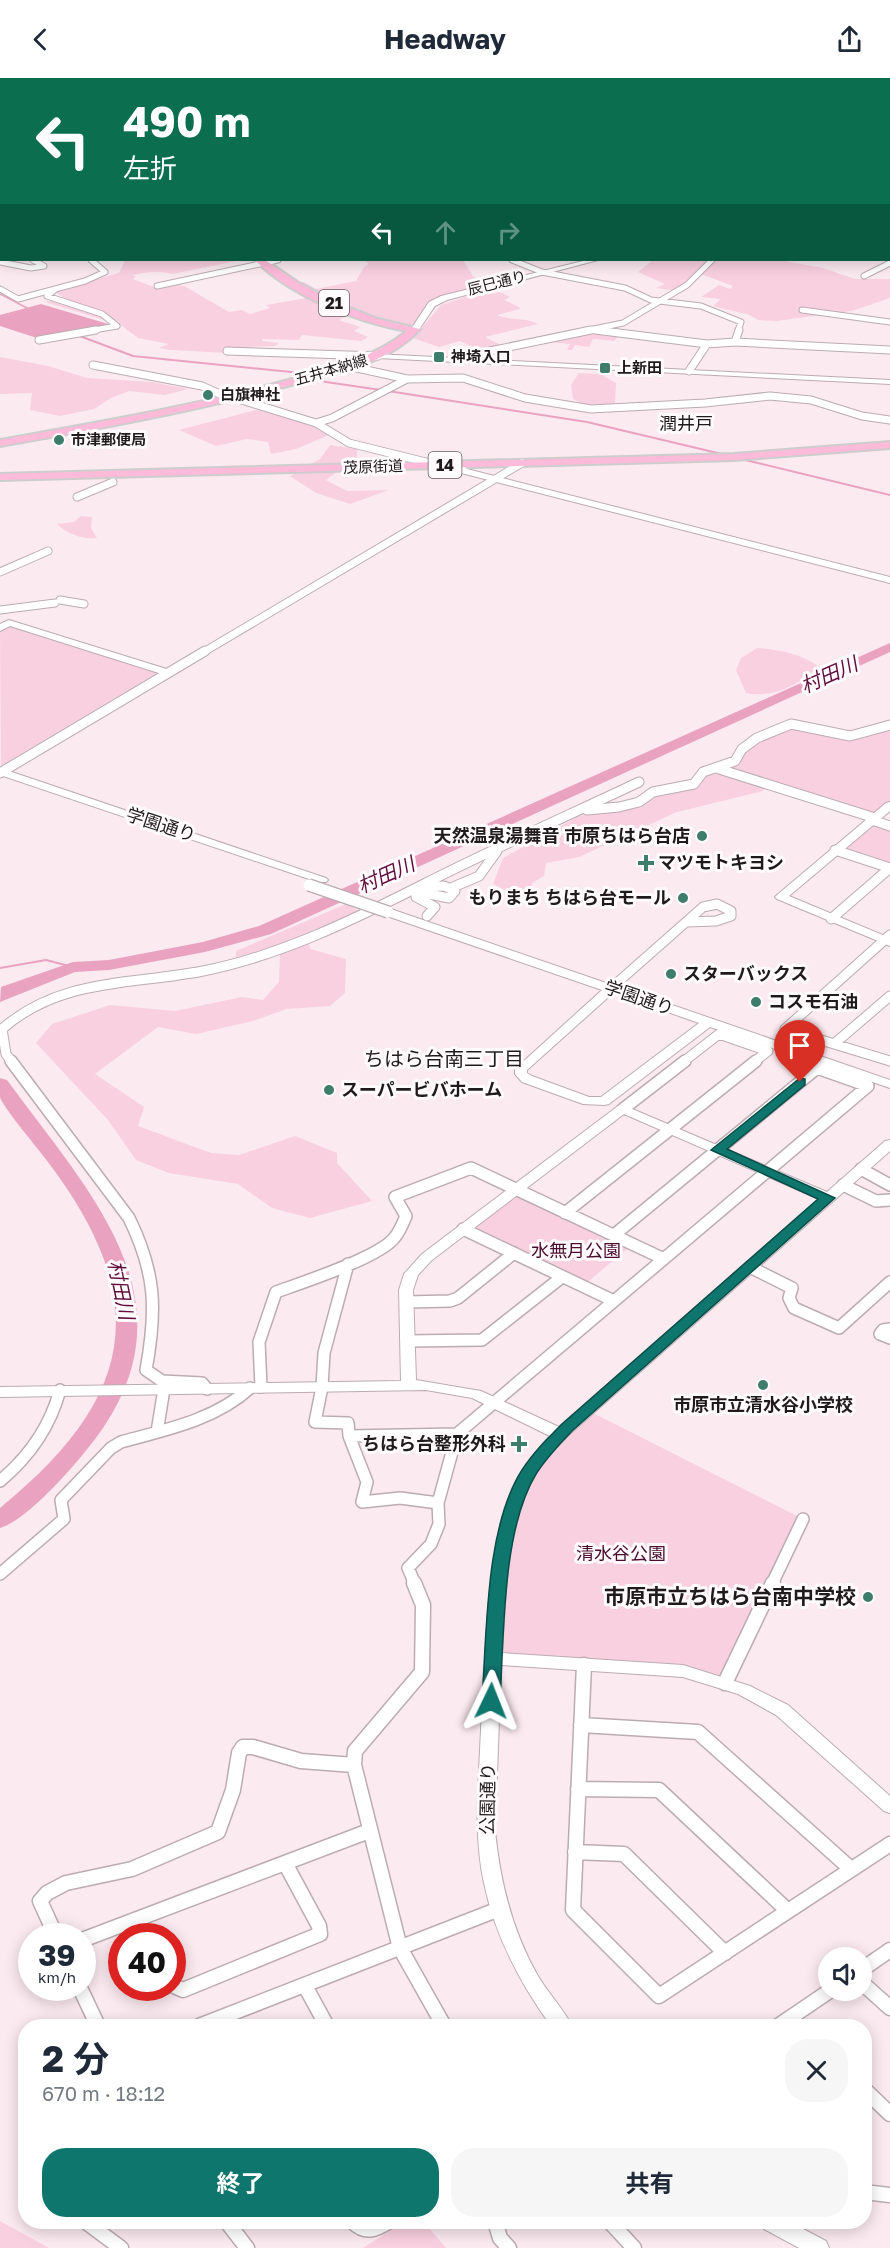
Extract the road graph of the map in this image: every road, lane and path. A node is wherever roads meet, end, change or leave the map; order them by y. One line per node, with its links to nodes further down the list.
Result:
1 (1, 261): 2 (street)
2 (35, 261)
3 (92, 261): 13 (street)
4 (262, 261): 11 (street); 19 (main road, 21)
5 (514, 261): 9 (street)
6 (582, 261): 9 (street, 辰巳通り)
7 (711, 261): 14 (street)
8 (890, 263): 10 (street)
9 (542, 272): 14 (street); 19 (street, 辰巳通り)
10 (864, 276)
11 (157, 286)
12 (0, 289): 13 (street)
13 (56, 289): 21 (street)
14 (662, 302): 20 (street); 22 (street)
15 (802, 310): 18 (street)
16 (882, 314): 17 (street)
17 (890, 316)
18 (890, 322)
19 (415, 329): 26 (main road, 五井本納線)
20 (596, 330): 23 (street); 27 (street)
21 (39, 340)
22 (735, 342): 23 (street); 24 (street)
23 (707, 344): 30 (street)
24 (890, 350)
25 (226, 351): 26 (street)
26 (378, 356): 27 (street); 29 (main road, 五井本納線)
27 (454, 358): 30 (street); 31 (street)
28 (93, 365): 34 (street)
29 (348, 366): 32 (street); 34 (main road, 五井本納線)
30 (689, 371): 33 (street)
31 (448, 376): 32 (street); 35 (street)
32 (407, 379): 36 (street)
33 (890, 382)
34 (233, 398): 36 (street); 37 (main road, 五井本納線)
35 (890, 420)
36 (316, 423): 40 (street)
37 (0, 442)
38 (890, 445): 39 (main road, 茂原街道 / 14)
39 (522, 463): 41 (main road, 茂原街道 / 14); 43 (street)
40 (438, 465): 41 (main road, 茂原街道 / 14); 42 (main road, 茂原街道 / 14)
41 (460, 465): 43 (street)
42 (0, 477)
43 (494, 479): 48 (street); 52 (street)
44 (113, 482): 45 (street)
45 (77, 497)
46 (48, 551): 47 (street)
47 (0, 572)
48 (890, 580)
49 (84, 604): 50 (street)
50 (0, 610)
51 (0, 628): 52 (street)
52 (169, 673): 55 (street)
53 (890, 725): 54 (street)
54 (719, 769): 58 (street); 59 (street)
55 (1, 773): 66 (street, 学園通り); 66 (street, bridge)
56 (639, 782): 58 (street)
57 (890, 805): 59 (street)
58 (581, 811): 62 (street)
59 (874, 819): 60 (street); 61 (street)
60 (890, 826)
61 (835, 850): 63 (street); 68 (street)
62 (496, 851): 64 (street); 65 (street)
63 (890, 868): 68 (street)
64 (420, 886): 65 (street); 107 (street)
65 (451, 888): 67 (street)
66 (393, 909): 67 (street, 学園通り); 71 (street, 学園通り)
67 (427, 916): 71 (street, 学園通り)
68 (831, 919): 70 (street)
69 (686, 922): 71 (street)
70 (888, 939): 74 (street)
71 (615, 986): 73 (street, 学園通り); 73 (street); 76 (street, 学園通り)
72 (890, 996): 74 (street)
73 (708, 1022): 77 (street, 学園通り)
74 (834, 1044): 75 (street)
75 (890, 1061)
76 (890, 1074)
77 (890, 1084)
78 (623, 1109): 79 (street); 79 (street); 86 (street)
79 (670, 1130): 81 (street); 89 (street)
80 (890, 1144): 82 (street, 公園通り)
81 (718, 1150): 83 (street); 83 (street); 91 (street)
82 (861, 1169): 84 (street, 公園通り); 85 (street)
83 (766, 1171): 87 (street); 93 (street)
84 (843, 1185): 87 (street, 公園通り); 88 (street)
85 (890, 1185)
86 (515, 1190): 89 (street); 90 (street); 94 (street)
87 (828, 1198): 95 (street, 公園通り)
88 (890, 1200)
89 (565, 1213): 91 (street)
90 (463, 1229): 92 (street); 99 (street)
91 (614, 1235): 93 (street)
92 (514, 1254): 96 (street); 99 (street)
93 (664, 1259): 98 (street)
94 (348, 1264): 104 (street); 105 (street)
95 (750, 1267): 97 (street); 113 (street, 公園通り)
96 (562, 1276): 98 (street); 102 (street)
97 (890, 1282)
98 (614, 1301): 110 (street)
99 (406, 1302): 102 (street)
100 (890, 1329): 101 (street)
101 (890, 1338)
102 (407, 1341): 103 (street)
103 (409, 1384): 105 (street); 110 (street)
104 (256, 1387): 105 (street); 107 (street); 111 (street)
105 (322, 1387): 114 (street)
106 (164, 1389): 107 (street); 108 (street); 111 (street)
107 (207, 1389)
108 (60, 1390): 109 (street); 115 (street)
109 (0, 1392)
110 (496, 1402): 112 (street); 113 (street)
111 (157, 1432): 118 (street)
112 (457, 1434): 114 (street); 116 (street)
113 (560, 1434): 119 (street, 公園通り)
114 (349, 1436): 116 (street)
115 (0, 1481)
116 (438, 1503): 123 (street)
117 (803, 1520): 121 (street)
118 (0, 1574)
119 (492, 1658): 120 (street); 131 (street, 公園通り)
120 (584, 1665): 121 (street); 122 (street)
121 (725, 1683): 125 (street)
122 (581, 1725): 124 (street); 130 (street)
123 (354, 1765): 126 (street); 134 (street)
124 (578, 1789): 128 (street); 132 (street)
125 (890, 1806)
126 (369, 1831): 129 (street); 137 (street)
127 (890, 1844): 130 (street)
128 (575, 1852): 139 (street); 139 (street)
129 (285, 1863): 133 (street); 142 (street)
130 (851, 1869): 132 (street)
131 (499, 1909): 137 (street); 151 (street, 公園通り)
132 (788, 1911): 139 (street)
133 (138, 1919): 135 (street); 136 (street)
134 (50, 1923)
135 (140, 1923)
136 (96, 1935)
137 (400, 1948): 141 (street); 150 (street)
138 (890, 1950): 140 (street)
139 (725, 1953)
140 (872, 1962)
141 (305, 1986): 148 (street); 149 (street)
142 (186, 1989)
143 (872, 1992): 146 (street)
144 (86, 2001): 147 (street)
145 (818, 2001): 152 (street)
146 (890, 2008)
147 (95, 2019)
148 (219, 2019)
149 (323, 2019)
150 (440, 2019)
151 (557, 2019)
152 (795, 2019)
153 (872, 2097): 154 (street)
154 (890, 2114)
155 (872, 2193): 156 (street)
156 (890, 2195)
157 (95, 2229): 164 (street)
158 (232, 2229): 165 (street)
159 (359, 2229): 160 (street)
160 (377, 2229)
161 (497, 2229): 166 (street)
162 (616, 2229): 167 (street)
163 (784, 2229): 168 (street)
164 (121, 2248)
165 (247, 2248)
166 (509, 2248)
167 (634, 2248)
168 (819, 2248)

